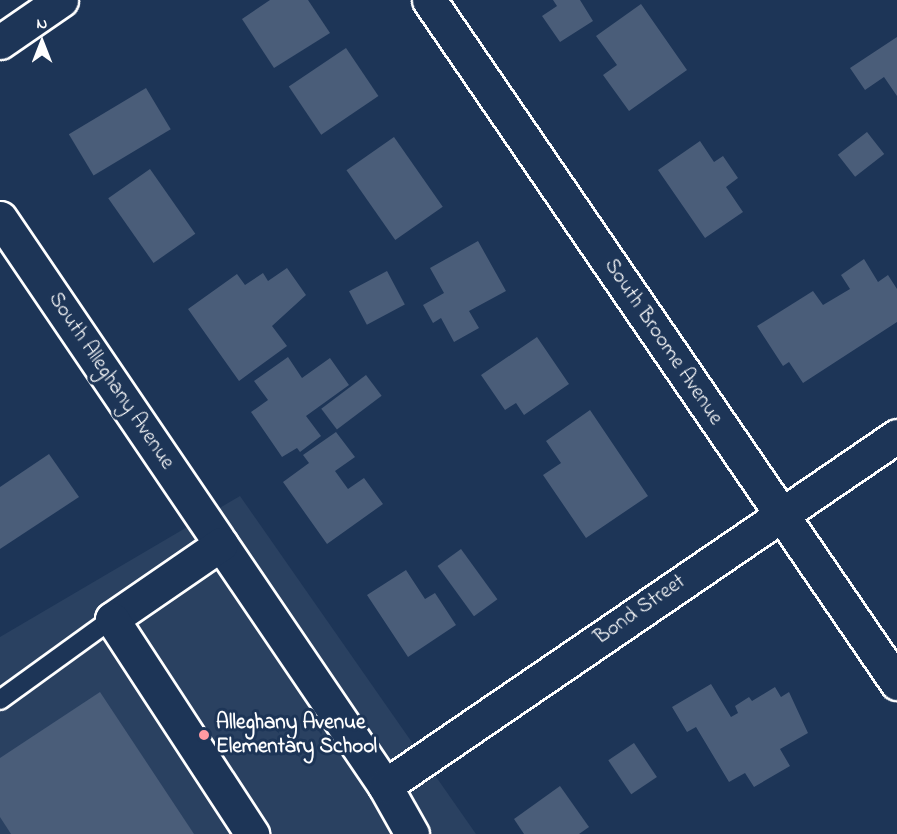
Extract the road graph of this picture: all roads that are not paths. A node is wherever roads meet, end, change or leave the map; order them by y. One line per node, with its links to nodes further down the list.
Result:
1 (61, 0): 3 (street)
2 (429, 0): 6 (street, South Broome Avenue)
3 (0, 42)
4 (0, 218): 7 (street, South Alleghany Avenue)
5 (897, 436): 6 (street, Bond Street)
6 (781, 514): 9 (street, South Broome Avenue); 11 (street, Bond Street)
7 (221, 544): 8 (street); 11 (street, South Alleghany Avenue)
8 (112, 619): 10 (lane); 12 (street)
9 (897, 683)
10 (0, 700)
11 (385, 786): 13 (street, South Alleghany Avenue)
12 (252, 834)
13 (412, 834)

